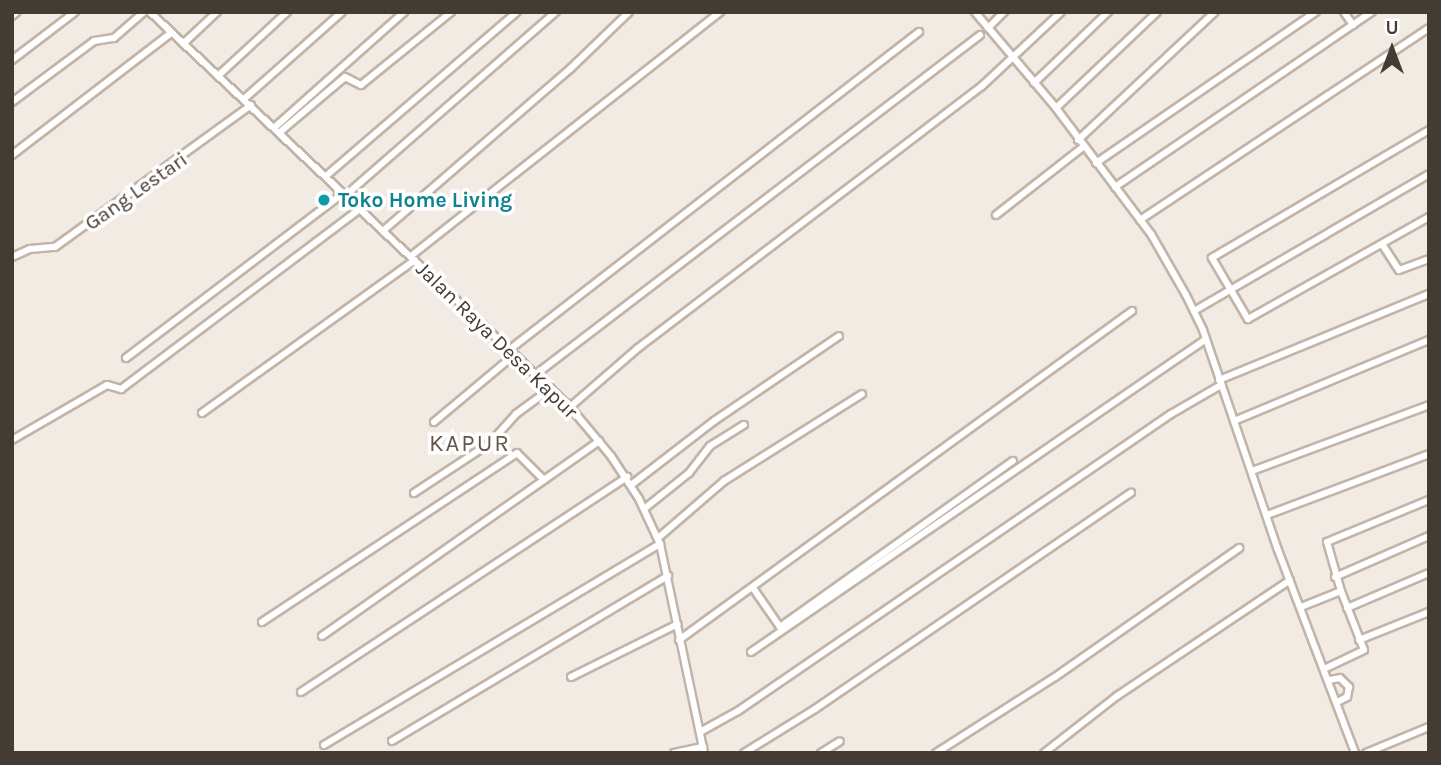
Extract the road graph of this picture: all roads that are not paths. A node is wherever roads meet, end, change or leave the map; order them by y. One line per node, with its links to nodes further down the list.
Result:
1 (18, 12): 23 (street)
2 (75, 12): 31 (street)
3 (144, 12): 36 (street)
4 (150, 12): 28 (street, Jalan Raya Desa Kapur)
5 (217, 12): 30 (street)
6 (287, 12): 33 (street)
7 (342, 12): 35 (street)
8 (404, 12): 39 (street)
9 (451, 12): 39 (street)
10 (517, 12): 45 (street)
11 (556, 12): 47 (street)
12 (629, 12): 52 (street)
13 (720, 12): 55 (street)
14 (975, 12): 25 (street)
15 (1004, 12): 25 (street)
16 (1061, 12): 32 (street)
17 (1108, 12): 34 (street)
18 (1157, 12): 38 (street)
19 (1215, 12): 41 (street)
20 (1316, 12): 43 (street)
21 (1344, 12): 24 (street)
22 (1372, 12): 24 (street)
23 (12, 16)
24 (1353, 25): 46 (street)
25 (988, 28): 32 (street)
26 (1429, 29): 51 (street)
27 (919, 32): 64 (street)
28 (172, 33): 30 (street, Jalan Raya Desa Kapur); 42 (street)
29 (980, 35): 66 (street)
30 (185, 41): 33 (street, Jalan Raya Desa Kapur)
31 (12, 60)
32 (1013, 61): 34 (street); 71 (street)
33 (219, 75): 35 (street, Jalan Raya Desa Kapur)
34 (1034, 83): 38 (street)
35 (244, 99): 37 (street, Jalan Raya Desa Kapur)
36 (12, 102)
37 (251, 105): 39 (street, Jalan Raya Desa Kapur); 54 (street, Gang Lestari)
38 (1056, 108): 41 (street)
39 (277, 130): 45 (street, Jalan Raya Desa Kapur)
40 (1429, 130): 57 (street)
41 (1081, 144): 43 (street); 49 (street)
42 (12, 155)
43 (1096, 163): 46 (street)
44 (1429, 174): 57 (street)
45 (326, 176): 47 (street, Jalan Raya Desa Kapur)
46 (1115, 187): 51 (street)
47 (345, 194): 48 (street, Jalan Raya Desa Kapur); 65 (street)
48 (360, 209): 52 (street, Jalan Raya Desa Kapur); 76 (street)
49 (996, 215)
50 (1429, 217): 53 (street)
51 (1140, 220): 60 (street)
52 (384, 230): 55 (street, Jalan Raya Desa Kapur)
53 (1382, 244): 56 (street); 57 (street)
54 (12, 257)
55 (413, 258): 64 (street, Jalan Raya Desa Kapur); 72 (street)
56 (1429, 259)
57 (1229, 289): 60 (street)
58 (1429, 295): 67 (street)
59 (1132, 311): 96 (street)
60 (1194, 311): 62 (street)
61 (839, 336): 83 (street)
62 (1206, 339): 67 (street); 106 (street)
63 (1429, 340): 73 (street)
64 (512, 353): 66 (street, Jalan Raya Desa Kapur); 74 (street)
65 (126, 358)
66 (535, 375): 68 (street, Jalan Raya Desa Kapur)
67 (1220, 382): 73 (street); 113 (street)
68 (550, 388): 71 (street, Jalan Raya Desa Kapur); 85 (street)
69 (862, 394): 90 (street)
70 (1429, 405): 80 (street)
71 (570, 407): 77 (street, Jalan Raya Desa Kapur)
72 (202, 413)
73 (1234, 421): 80 (street)
74 (434, 422)
75 (744, 425): 87 (street)
76 (12, 440)
77 (599, 441): 81 (street, Jalan Raya Desa Kapur); 82 (street)
78 (1429, 454): 88 (street)
79 (1013, 461): 96 (street)
80 (1252, 471): 88 (street)
81 (627, 477): 83 (street, Jalan Raya Desa Kapur); 110 (street)
82 (544, 480): 101 (street); 103 (street)
83 (631, 485): 87 (street, Jalan Raya Desa Kapur)
84 (1131, 493): 119 (street)
85 (414, 494)
86 (1429, 500): 94 (street)
87 (644, 509): 90 (street, Jalan Raya Desa Kapur)
88 (1267, 515): 95 (street)
89 (1429, 536): 94 (street)
90 (659, 541): 93 (street, Jalan Raya Desa Kapur); 116 (street)
91 (1239, 548): 121 (street)
92 (1429, 573): 99 (street)
93 (668, 576): 102 (street, Jalan Raya Desa Kapur); 114 (street)
94 (1335, 577): 97 (street)
95 (1290, 580): 98 (street); 122 (street)
96 (753, 588): 104 (street)
97 (1341, 591): 98 (street); 99 (street)
98 (1301, 607): 107 (street)
99 (1347, 608): 105 (street)
100 (1429, 612): 105 (street)
101 (262, 622)
102 (678, 624): 104 (street, Jalan Raya Desa Kapur); 108 (street)
103 (322, 636)
104 (679, 639): 113 (street, Jalan Raya Desa Kapur)
105 (1359, 640): 107 (street)
106 (751, 652)
107 (1324, 669): 109 (street)
108 (571, 677)
109 (1329, 680): 111 (street); 111 (street)
110 (301, 692)
111 (1337, 702): 123 (street)
112 (1429, 727): 124 (street)
113 (700, 732): 117 (street, Jalan Raya Desa Kapur)
114 (392, 741)
115 (840, 741): 120 (street)
116 (324, 745)
117 (704, 750): 118 (street)
118 (674, 753)
119 (744, 753)
120 (821, 753)
121 (936, 753)
122 (1044, 753)
123 (1355, 753)
124 (1366, 753)

